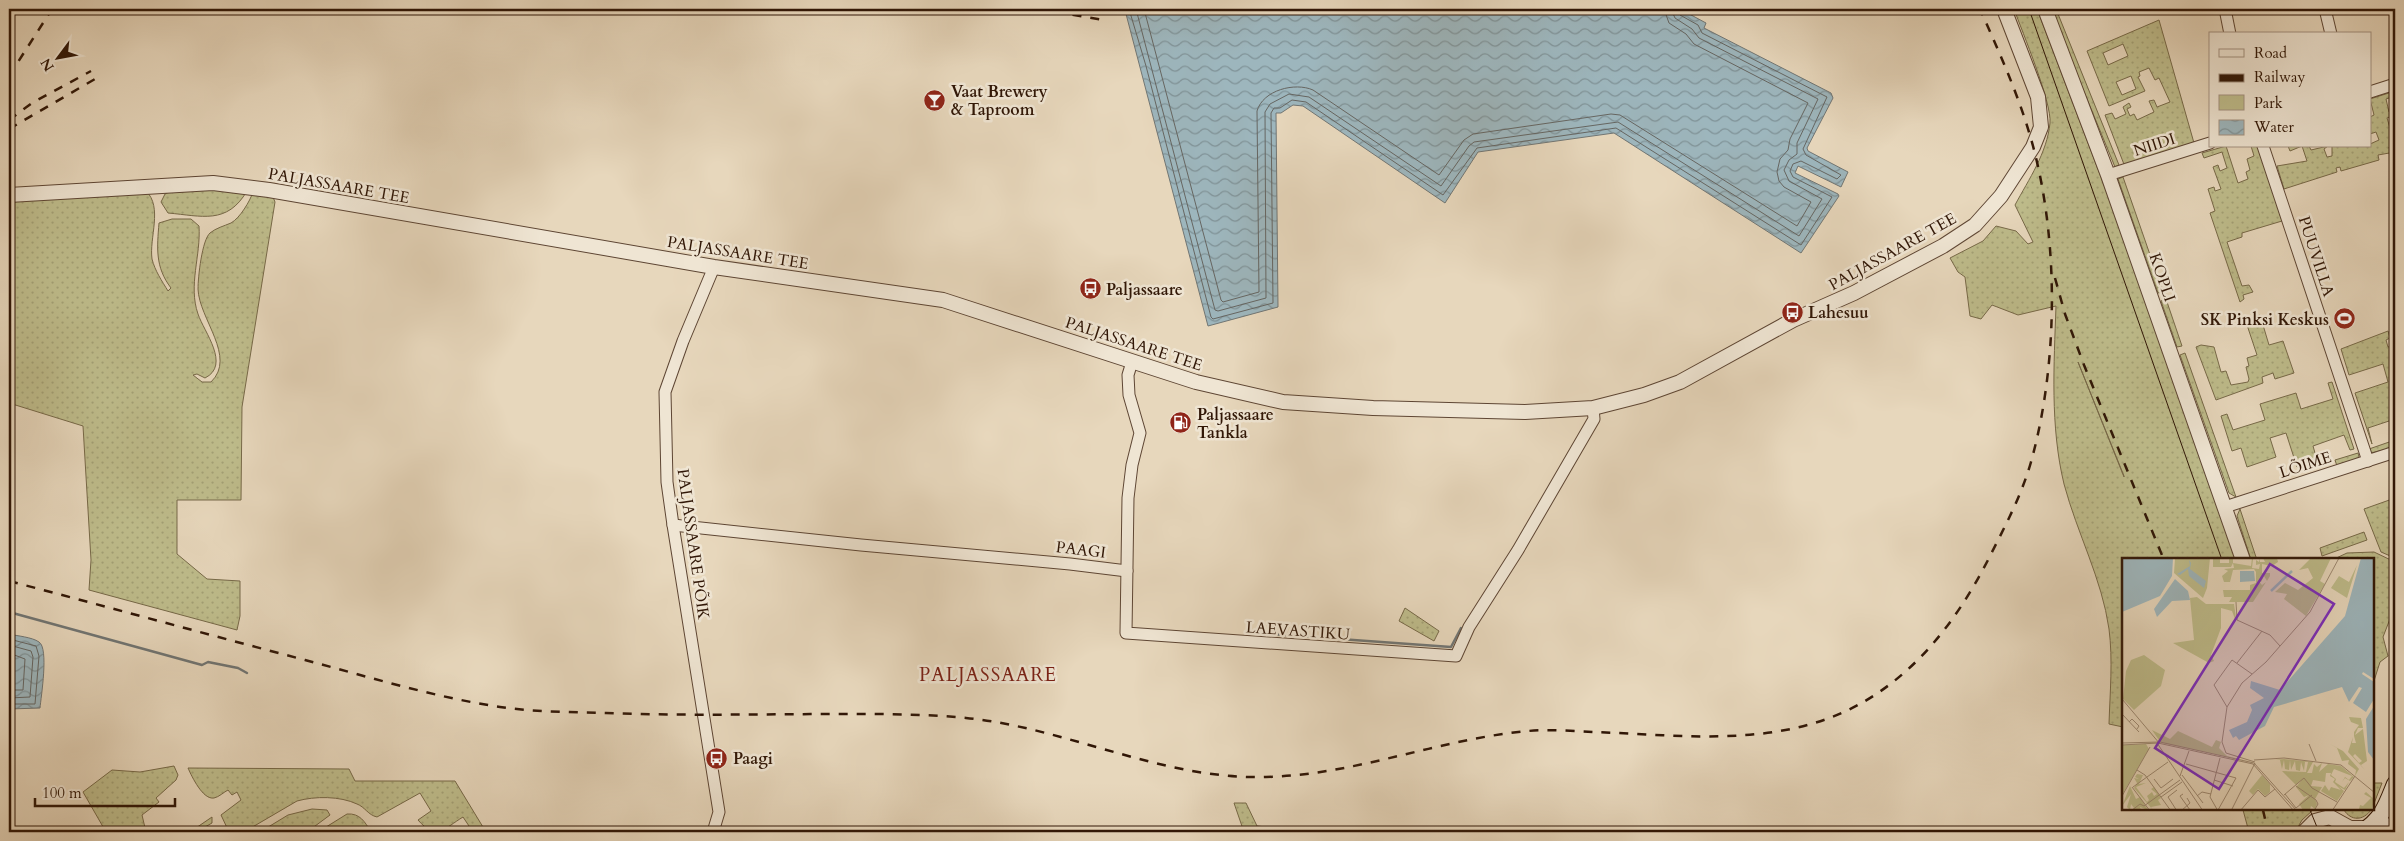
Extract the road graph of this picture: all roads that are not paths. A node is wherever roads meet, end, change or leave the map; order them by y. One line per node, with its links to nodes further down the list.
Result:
1 (2004, 9): 15 (street, PALJASSAARE TEE)
2 (2045, 9): 11 (street, KOPLI)
3 (2225, 9): 5 (street)
4 (2325, 9): 6 (street)
5 (2230, 32)
6 (2331, 32)
7 (2395, 84): 8 (street)
8 (2372, 91)
9 (2209, 143): 11 (street, NIIDI)
10 (2264, 148): 17 (street, PUUVILLA)
11 (2108, 175): 18 (street, KOPLI)
12 (9, 195): 13 (street, PALJASSAARE TEE)
13 (714, 266): 14 (street, PALJASSAARE TEE); 19 (street, PALJASSAARE PÕIK)
14 (1132, 362): 15 (street, PALJASSAARE TEE); 21 (street, LAEVASTIKU)
15 (1592, 408): 21 (street, LAEVASTIKU)
16 (2395, 452): 17 (street, LÕIME)
17 (2368, 461): 18 (street, LÕIME)
18 (2225, 508): 20 (street, KOPLI)
19 (673, 526): 21 (street, PAAGI); 26 (street, PALJASSAARE PÕIK)
20 (2242, 558)
21 (1126, 571)
22 (2395, 784): 25 (main road)
23 (2395, 806): 25 (main road)
24 (2329, 813): 25 (street); 27 (street); 28 (street)
25 (2379, 829)
26 (713, 832)
27 (2304, 832)
28 (2336, 832)

